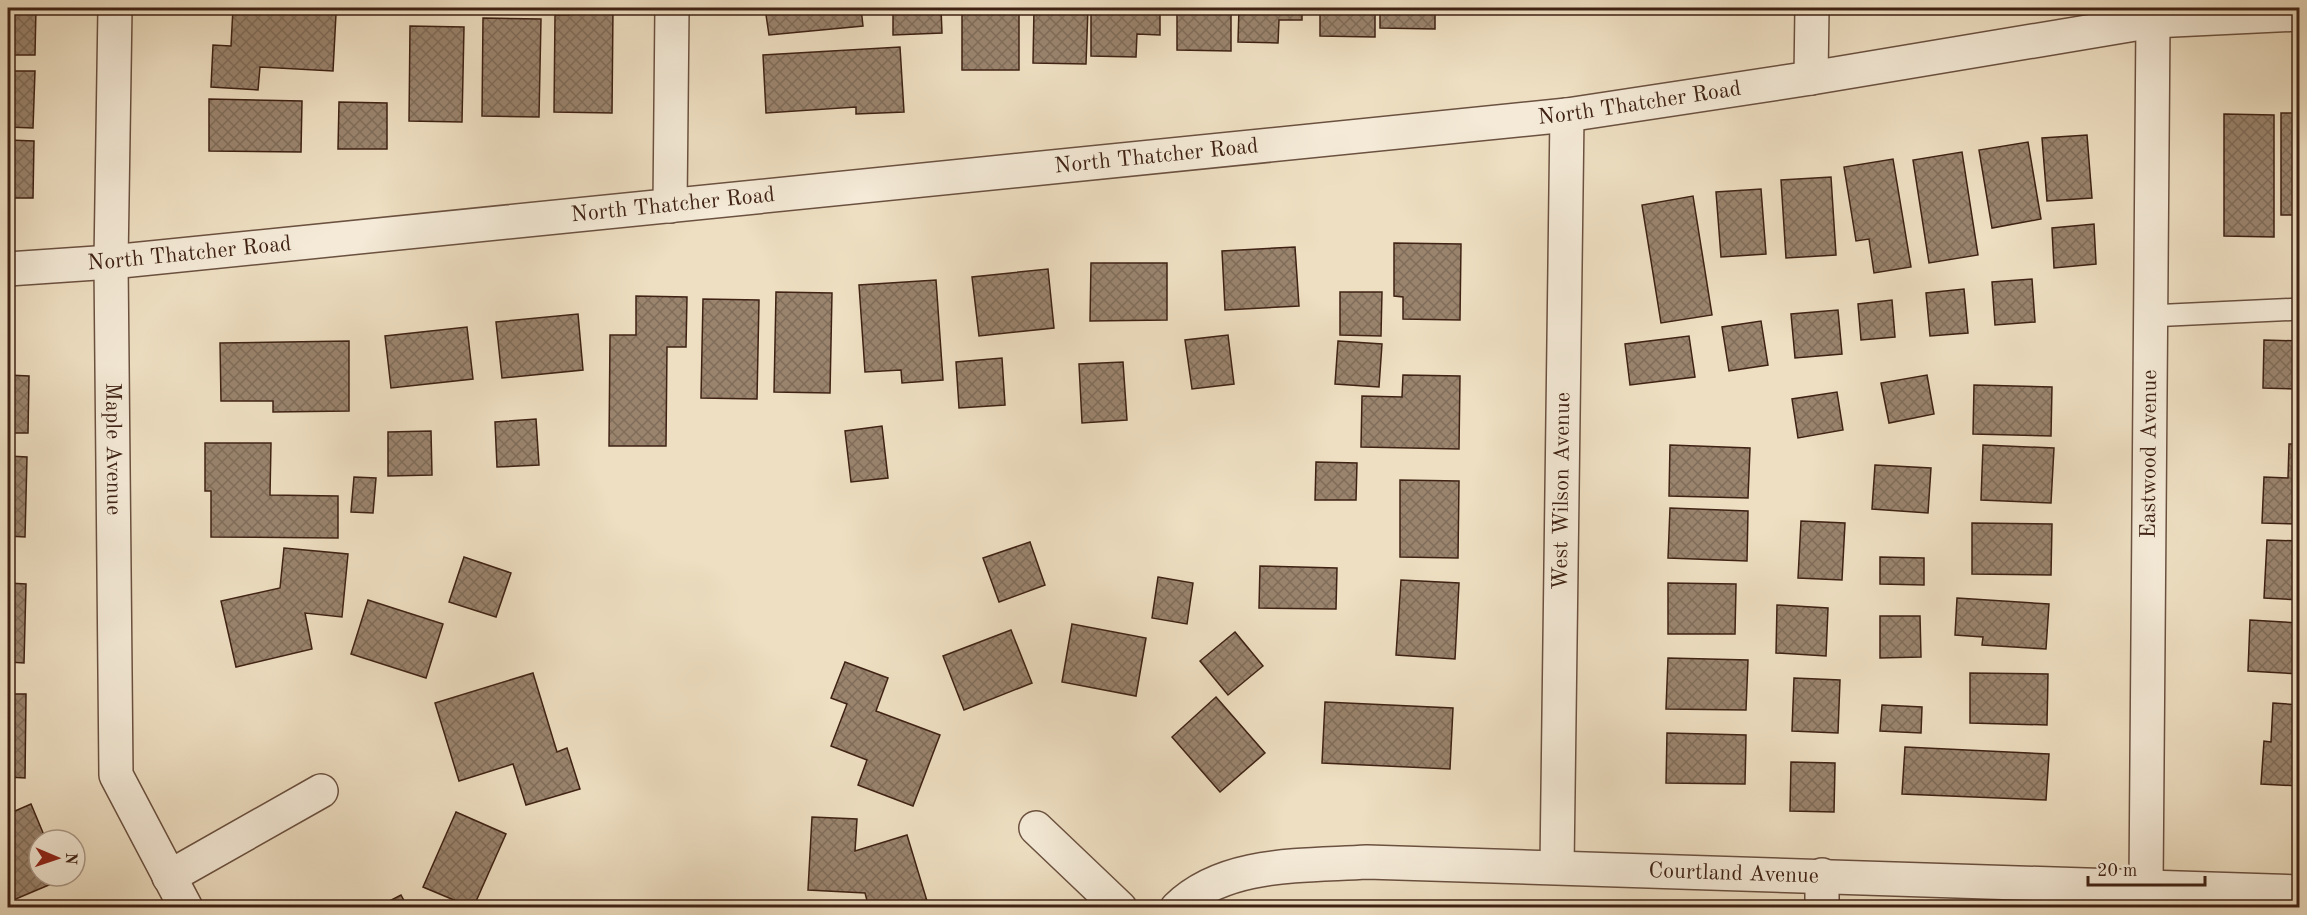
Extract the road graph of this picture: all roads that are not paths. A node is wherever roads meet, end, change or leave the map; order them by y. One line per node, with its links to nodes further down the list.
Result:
1 (115, 8): 9 (street, Maple Avenue)
2 (672, 8): 8 (street)
3 (1812, 8): 6 (street)
4 (2300, 14): 5 (street, North Thatcher Road)
5 (2153, 21): 6 (street, North Thatcher Road); 12 (street, Eastwood Avenue)
6 (1811, 78): 7 (street, North Thatcher Road)
7 (1567, 115): 8 (street, North Thatcher Road); 15 (street, West Wilson Avenue)
8 (670, 206): 9 (street, North Thatcher Road)
9 (111, 262): 10 (street, North Thatcher Road); 17 (street, Maple Avenue)
10 (8, 269)
11 (2300, 309): 12 (lane)
12 (2149, 316): 18 (street, Eastwood Avenue)
13 (321, 790): 17 (street)
14 (1036, 828): 21 (street)
15 (1557, 867): 16 (street, Courtland Avenue); 22 (street, Courtland Avenue)
16 (1822, 876): 18 (street, Courtland Avenue); 23 (street)
17 (169, 877): 20 (street, Maple Avenue)
18 (2146, 886): 19 (street, Courtland Avenue)
19 (2300, 892)
20 (186, 908)
21 (1120, 908)
22 (1177, 908)
23 (1822, 908)

